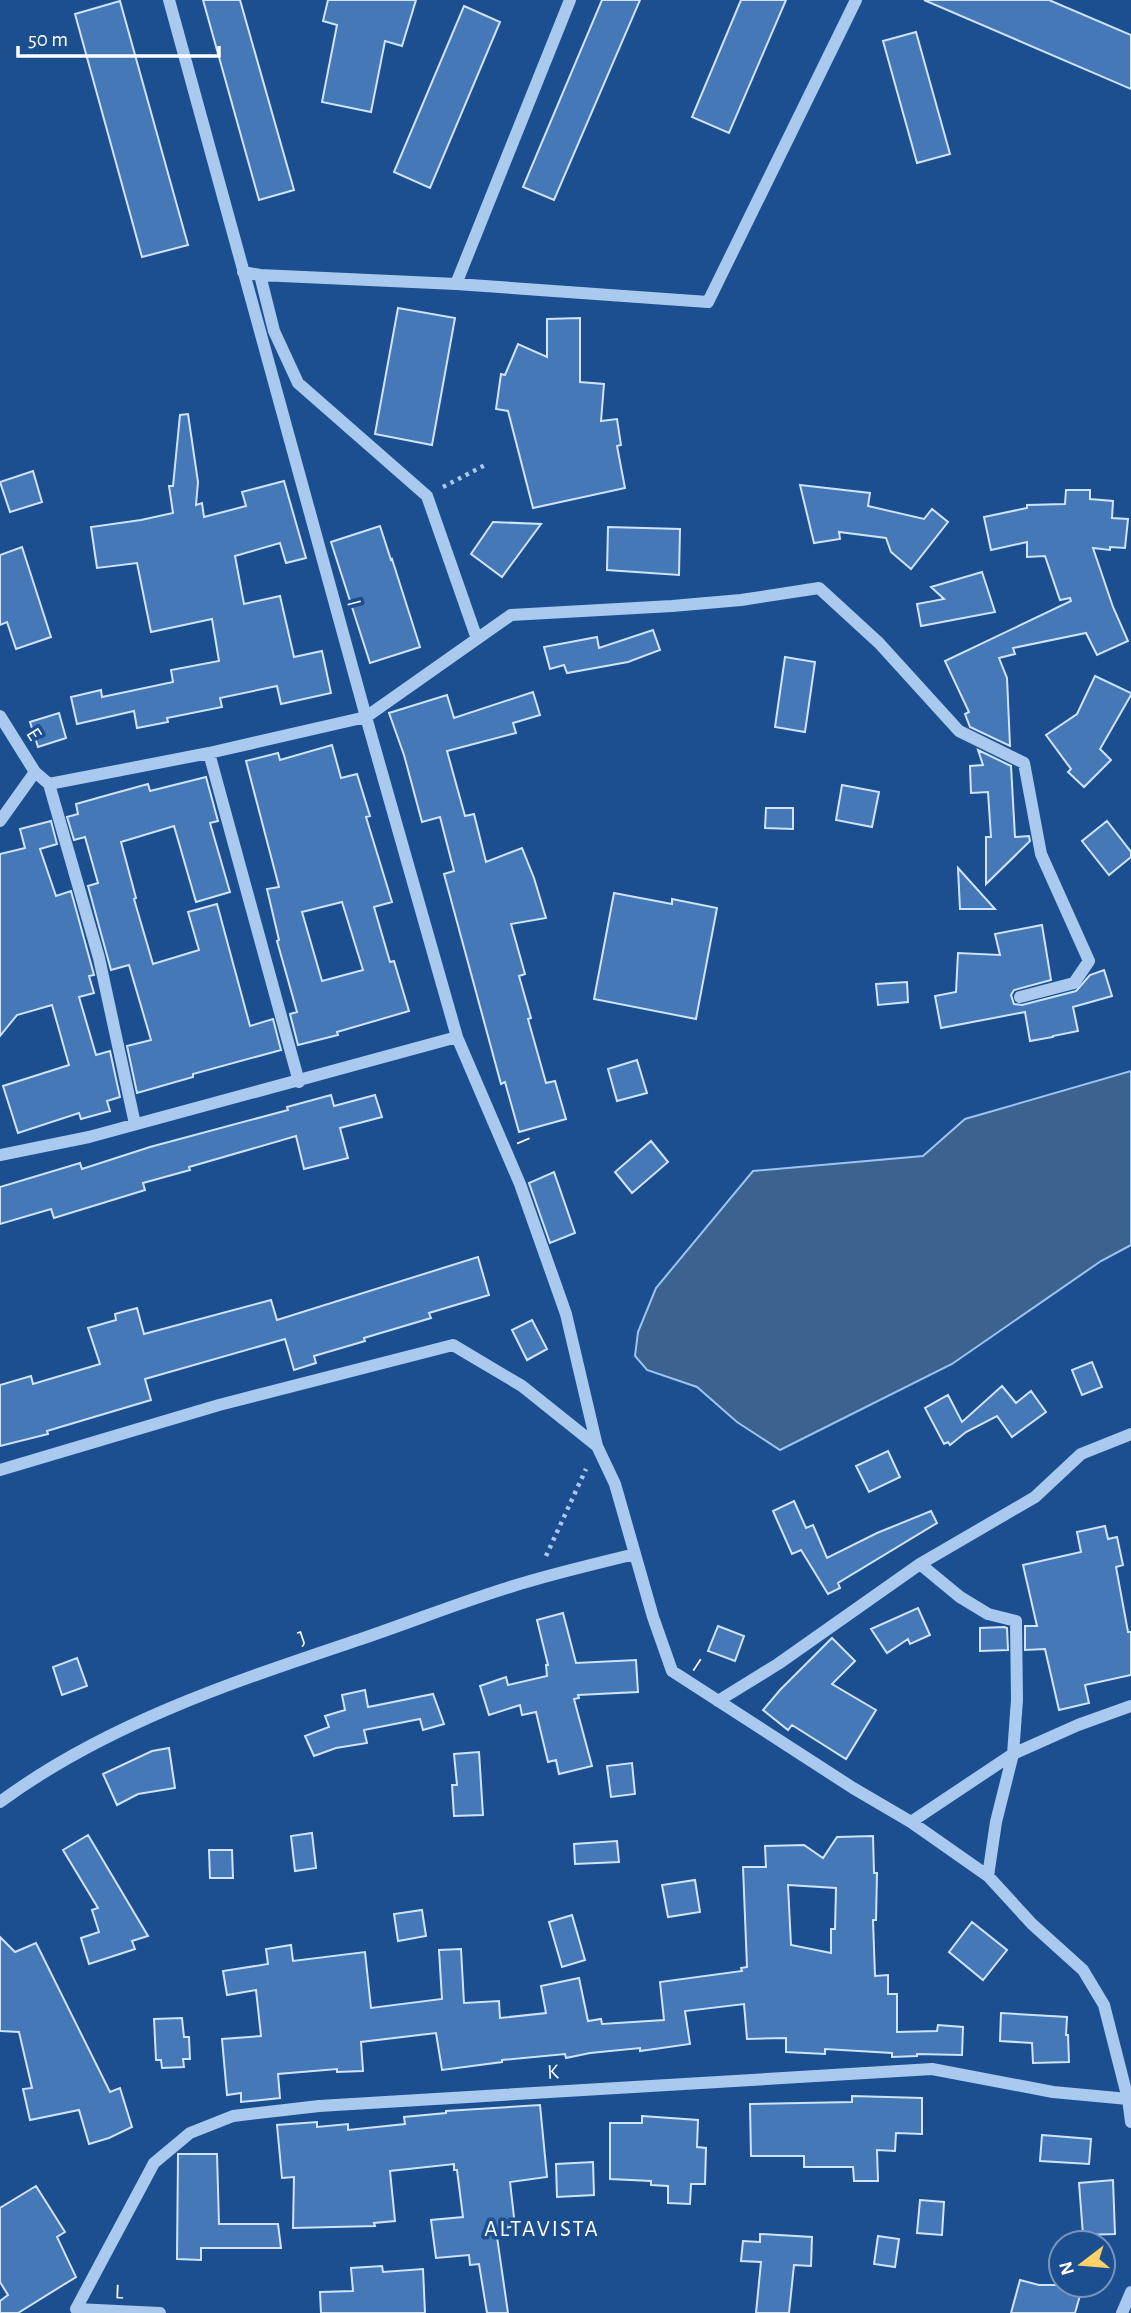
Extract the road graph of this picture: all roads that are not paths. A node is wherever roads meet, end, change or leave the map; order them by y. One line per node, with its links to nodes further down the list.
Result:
1 (169, 0): 4 (street, I)
2 (570, 0): 6 (street)
3 (856, 0): 6 (street)
4 (243, 272): 5 (street); 9 (street, I)
5 (260, 275): 6 (street); 7 (street)
6 (456, 284)
7 (477, 639): 9 (street); 14 (street)
8 (0, 716): 11 (street, E)
9 (366, 717): 10 (street); 15 (street, I)
10 (209, 753): 12 (street); 16 (street)
11 (36, 772): 12 (street, E); 13 (street)
12 (49, 784): 17 (street)
13 (0, 821)
14 (1020, 997)
15 (457, 1037): 16 (street); 20 (street, I)
16 (299, 1082): 17 (street)
17 (135, 1124): 18 (street)
18 (0, 1155)
19 (1131, 1434): 23 (street)
20 (597, 1446): 21 (street); 22 (street, I)
21 (0, 1470)
22 (635, 1554): 24 (street, I); 27 (street, J)
23 (920, 1564): 24 (street); 26 (street)
24 (718, 1701): 28 (street, I)
25 (1131, 1706): 26 (street)
26 (1013, 1754): 28 (street); 29 (street)
27 (0, 1802)
28 (911, 1822): 29 (street, I)
29 (988, 1876): 30 (street, I)
30 (1130, 2097): 31 (street, I); 33 (street, K)
31 (1131, 2122)
32 (1131, 2292): 35 (street)
33 (72, 2311): 34 (street, L)
34 (160, 2313)
35 (1122, 2313)

